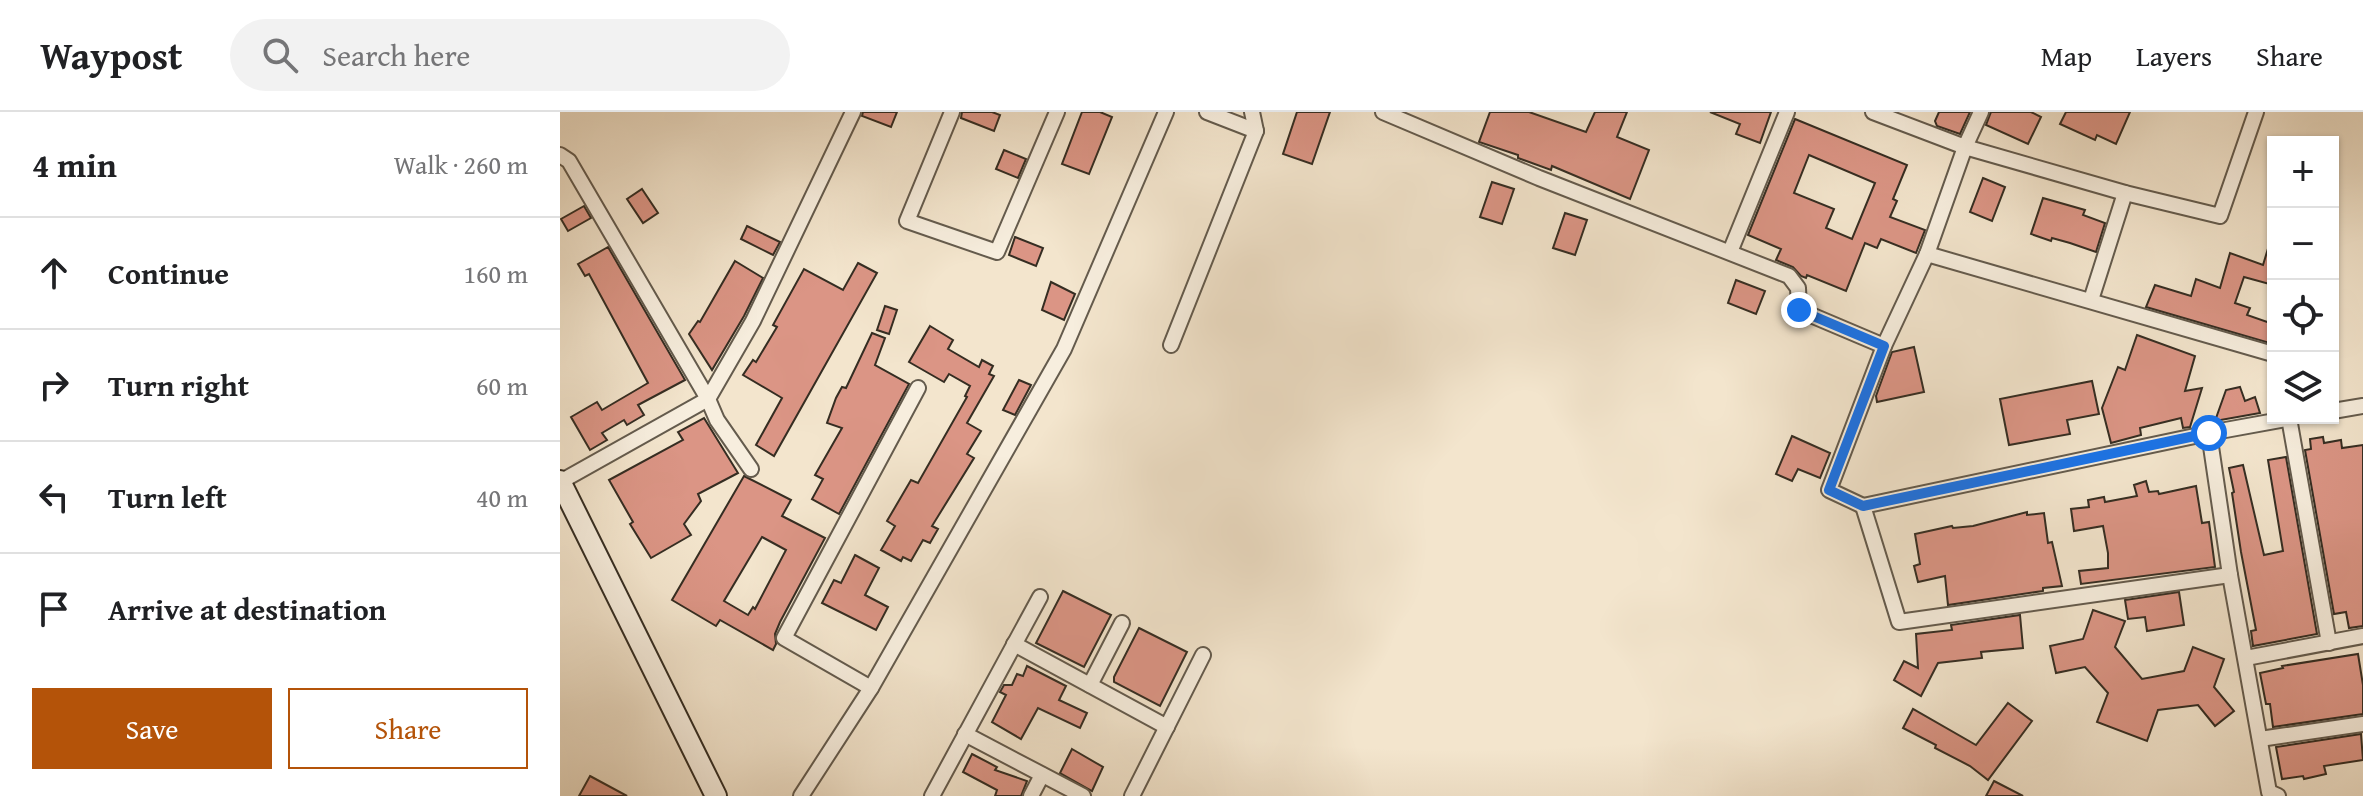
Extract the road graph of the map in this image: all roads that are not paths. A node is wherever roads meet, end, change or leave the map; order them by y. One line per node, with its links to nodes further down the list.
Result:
1 (853, 112): 23 (street)
2 (952, 112): 3 (street)
3 (1057, 112)
4 (1166, 112): 41 (street)
5 (1207, 112): 12 (street)
6 (1252, 112): 12 (street)
7 (1383, 112): 16 (street)
8 (1787, 112): 16 (street)
9 (1873, 112): 13 (street)
10 (1981, 112): 13 (street)
11 (2256, 112): 15 (street)
12 (1256, 131): 19 (street)
13 (1965, 147): 15 (street); 17 (street)
14 (560, 155): 23 (street)
15 (2125, 193): 18 (street)
16 (1730, 252): 20 (street)
17 (1927, 254): 18 (street); 20 (street)
18 (2091, 300): 21 (street)
19 (1171, 345)
20 (1884, 346): 31 (street)
21 (2267, 352)
22 (918, 388): 41 (street)
23 (708, 399): 29 (street); 30 (street)
24 (2363, 406): 25 (street)
25 (2339, 410)
26 (2267, 422): 28 (street)
27 (2291, 424): 36 (street)
28 (2209, 433): 31 (street); 32 (street)
29 (751, 469)
30 (560, 481): 47 (main road)
31 (1863, 506): 32 (street)
32 (2230, 575): 39 (street)
33 (1040, 597): 37 (street)
34 (1122, 623): 40 (street)
35 (2363, 636): 36 (street)
36 (2329, 643): 39 (street)
37 (1014, 644): 40 (street); 44 (street)
38 (1203, 655): 43 (street)
39 (2246, 658): 45 (street)
40 (1090, 685): 43 (street)
41 (871, 688): 48 (street)
42 (2363, 724): 45 (street)
43 (1167, 727): 52 (street)
44 (965, 734): 46 (street); 49 (street)
45 (2260, 739): 53 (street)
46 (1042, 775): 50 (street); 51 (street)
47 (716, 796)
48 (801, 796)
49 (932, 796)
50 (1031, 796)
51 (1083, 796)
52 (1132, 796)
53 (2278, 796)

